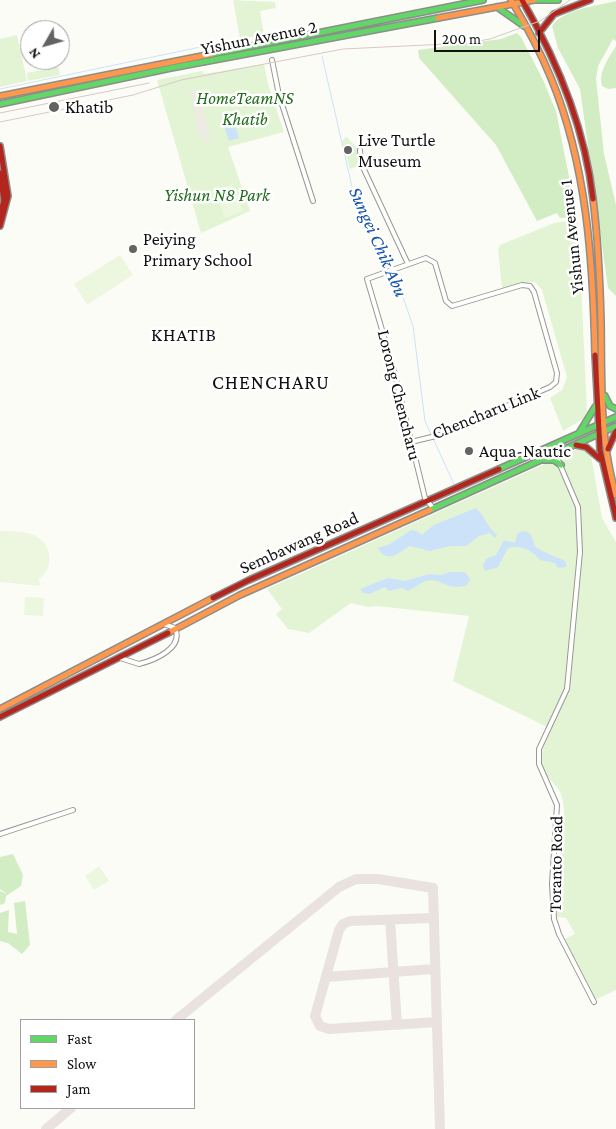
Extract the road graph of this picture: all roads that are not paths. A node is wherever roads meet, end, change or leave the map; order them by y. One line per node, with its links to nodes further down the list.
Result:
1 (480, 0): 11 (main road, Yishun Avenue 2)
2 (533, 0): 3 (main road, Yishun Avenue 2); 5 (main road, Yishun Avenue 2)
3 (558, 0)
4 (590, 0): 9 (main road)
5 (522, 1): 6 (main road, Yishun Avenue 2); 9 (main road, Yishun Avenue 1)
6 (512, 2): 7 (main road, Yishun Avenue 2); 8 (main road, Yishun Avenue 1)
7 (497, 7): 8 (main road); 12 (main road, Yishun Avenue 2)
8 (526, 28): 24 (main road, Yishun Avenue 1)
9 (539, 33): 23 (main road, Yishun Avenue 1)
10 (272, 60): 18 (street)
11 (157, 64): 12 (main road); 13 (main road, Yishun Avenue 2)
12 (158, 71): 14 (main road, Yishun Avenue 2)
13 (0, 96)
14 (0, 104)
15 (0, 146): 20 (main road)
16 (360, 150): 21 (street)
17 (0, 173): 19 (main road)
18 (313, 201)
19 (0, 214)
20 (0, 226)
21 (408, 264): 22 (street, Chencharu Link); 34 (street, Chencharu Link)
22 (367, 279): 34 (street, Lorong Chencharu)
23 (603, 389): 25 (main road); 27 (main road, Yishun Avenue 1)
24 (596, 403): 28 (main road, Yishun Avenue 1); 32 (main road)
25 (616, 410)
26 (616, 417): 27 (main road, Sembawang Road)
27 (604, 422): 28 (main road, Sembawang Road); 30 (main road, Yishun Avenue 1)
28 (597, 426): 32 (main road, Sembawang Road); 33 (main road, Yishun Avenue 1)
29 (616, 426): 30 (main road, Sembawang Road)
30 (604, 431): 33 (main road, Sembawang Road); 37 (main road, Yishun Avenue 1)
31 (616, 431): 37 (main road)
32 (577, 435): 36 (main road, Sembawang Road)
33 (597, 435): 35 (main road, Sembawang Road); 39 (main road, Yishun Avenue 1)
34 (411, 442): 43 (street, Lorong Chencharu)
35 (574, 445): 38 (main road, Sembawang Road); 39 (main road)
36 (552, 446): 38 (street, Toranto Road); 43 (main road, Sembawang Road)
37 (607, 451): 42 (main road, Yishun Avenue 1)
38 (556, 454): 40 (main road, Sembawang Road); 41 (street, Toranto Road)
39 (600, 459): 45 (main road, Yishun Avenue 1)
40 (542, 460): 41 (main road); 44 (main road, Sembawang Road)
41 (561, 465): 53 (street, Toranto Road)
42 (616, 495)
43 (427, 502): 44 (street); 46 (main road, Sembawang Road)
44 (433, 508): 47 (main road, Sembawang Road)
45 (616, 518)
46 (162, 624): 47 (street); 49 (main road, Sembawang Road)
47 (175, 628): 48 (main road, Sembawang Road); 48 (street)
48 (120, 658): 50 (main road, Sembawang Road)
49 (0, 709)
50 (0, 717)
51 (73, 810): 52 (street)
52 (0, 834)
53 (594, 1002)

